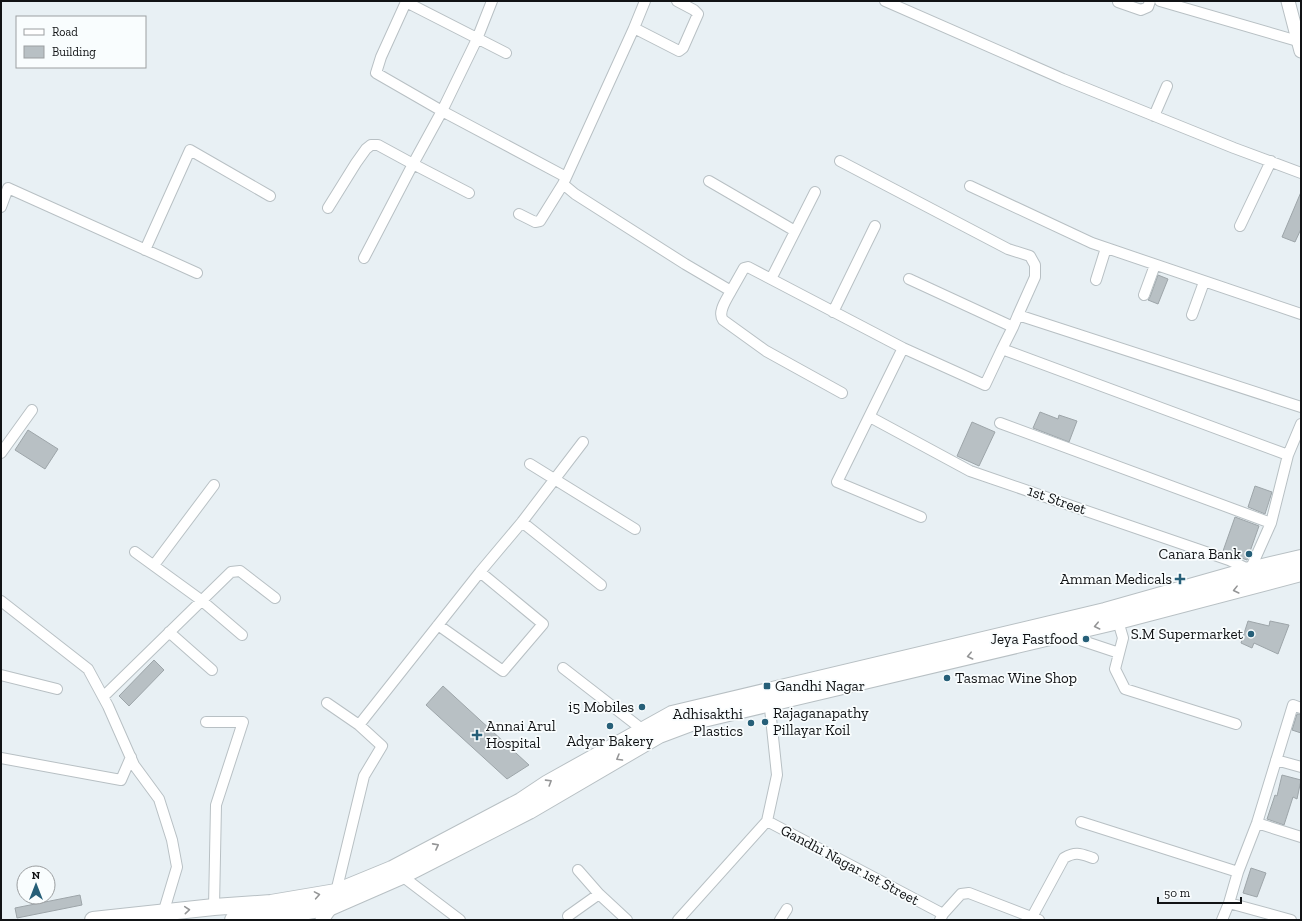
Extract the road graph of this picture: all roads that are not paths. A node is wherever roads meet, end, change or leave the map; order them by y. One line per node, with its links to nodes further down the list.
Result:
1 (405, 1): 11 (street); 15 (street)
2 (492, 1): 11 (street)
3 (645, 1): 10 (street)
4 (677, 1): 10 (street)
5 (886, 1): 16 (street)
6 (1150, 1): 9 (street)
7 (1160, 1): 12 (street)
8 (1288, 1): 12 (street)
9 (1118, 2)
10 (634, 28): 21 (street)
11 (478, 39): 13 (street); 15 (street)
12 (1300, 45)
13 (506, 54)
14 (1167, 86): 16 (street)
15 (442, 111): 19 (street); 21 (street)
16 (1154, 116): 18 (street)
17 (840, 161): 47 (street)
18 (1271, 161): 20 (street); 31 (street)
19 (413, 164): 24 (street); 28 (street); 35 (street)
20 (1301, 173)
21 (564, 181): 29 (street); 42 (street)
22 (710, 181): 32 (street)
23 (970, 186): 33 (street)
24 (469, 192)
25 (815, 192): 32 (street)
26 (270, 196): 34 (street)
27 (1, 207): 34 (street)
28 (328, 208)
29 (519, 214)
30 (875, 226): 44 (street)
31 (1240, 226)
32 (795, 231): 38 (street)
33 (1106, 248): 36 (street); 40 (street)
34 (145, 250): 37 (street)
35 (364, 258)
36 (1155, 265): 41 (street); 43 (street)
37 (197, 273)
38 (771, 279): 42 (street); 44 (street)
39 (909, 279): 48 (street)
40 (1096, 280)
41 (1204, 282): 45 (street); 46 (street)
42 (731, 291): 51 (street)
43 (1144, 295)
44 (833, 312): 49 (street)
45 (1192, 314)
46 (1301, 314)
47 (1018, 315): 48 (street); 52 (street)
48 (1013, 327): 50 (street)
49 (902, 348): 50 (street); 54 (street)
50 (1002, 349): 59 (street)
51 (842, 393)
52 (1301, 407)
53 (32, 410): 58 (street)
54 (870, 417): 63 (street); 70 (street, 1st Street)
55 (1000, 423): 65 (street)
56 (1301, 424): 59 (street)
57 (583, 442): 61 (street)
58 (1, 453)
59 (1288, 455): 65 (street)
60 (530, 464): 61 (street)
61 (556, 480): 64 (street); 66 (street)
62 (214, 485): 69 (street)
63 (921, 517)
64 (522, 522): 71 (street); 73 (street)
65 (1271, 523): 70 (street)
66 (635, 528)
67 (135, 552): 69 (street)
68 (1301, 558): 70 (main road)
69 (154, 565): 76 (street)
70 (1250, 570): 74 (street); 89 (main road)
71 (480, 572): 79 (street); 79 (street)
72 (1301, 573): 74 (main road)
73 (601, 585)
74 (1255, 585): 78 (main road, one-way to 78)
75 (275, 598): 76 (street)
76 (201, 600): 80 (street); 82 (street)
77 (1, 601): 88 (street)
78 (1118, 621): 81 (main road, one-way to 81); 83 (street)
79 (438, 625): 94 (street)
80 (169, 632): 85 (street); 88 (street)
81 (1063, 634): 83 (street); 89 (main road, one-way to 89)
82 (242, 635)
83 (1119, 653): 93 (street)
84 (563, 668): 95 (street)
85 (212, 670)
86 (1, 675): 87 (street)
87 (57, 689)
88 (103, 697): 96 (street)
89 (768, 697): 95 (main road); 100 (street); 107 (main road, one-way to 107)
90 (327, 703): 94 (street)
91 (1301, 708): 98 (street)
92 (206, 722): 111 (street)
93 (1236, 724)
94 (358, 725): 108 (street)
95 (643, 730): 108 (main road, one-way to 95)
96 (131, 757): 97 (street); 114 (street)
97 (1, 758)
98 (1276, 760): 99 (street); 102 (street)
99 (1301, 767)
100 (766, 821): 117 (street, Gandhi Nagar 1st Street); 123 (street)
101 (1081, 822): 106 (street)
102 (1257, 823): 103 (street); 106 (street)
103 (1301, 837)
104 (1093, 858): 118 (street)
105 (578, 870): 109 (street)
106 (1238, 872): 110 (street)
107 (402, 876): 113 (main road); 121 (street)
108 (336, 892): 111 (main road, one-way to 108); 113 (street)
109 (600, 894): 115 (street); 122 (street)
110 (1229, 903): 125 (street); 126 (street)
111 (214, 907): 114 (main road, one-way to 111)
112 (787, 909): 124 (street)
113 (326, 914): 120 (main road)
114 (163, 916): 119 (main road)
115 (568, 916)
116 (1020, 916): 117 (street, Gandhi Nagar 1st Street); 118 (street, Gandhi Nagar 1st Street)
117 (942, 917)
118 (1035, 918)
119 (93, 920)
120 (233, 920)
121 (460, 920)
122 (627, 920)
123 (678, 920)
124 (780, 920)
125 (1222, 920)
126 (1291, 920)

